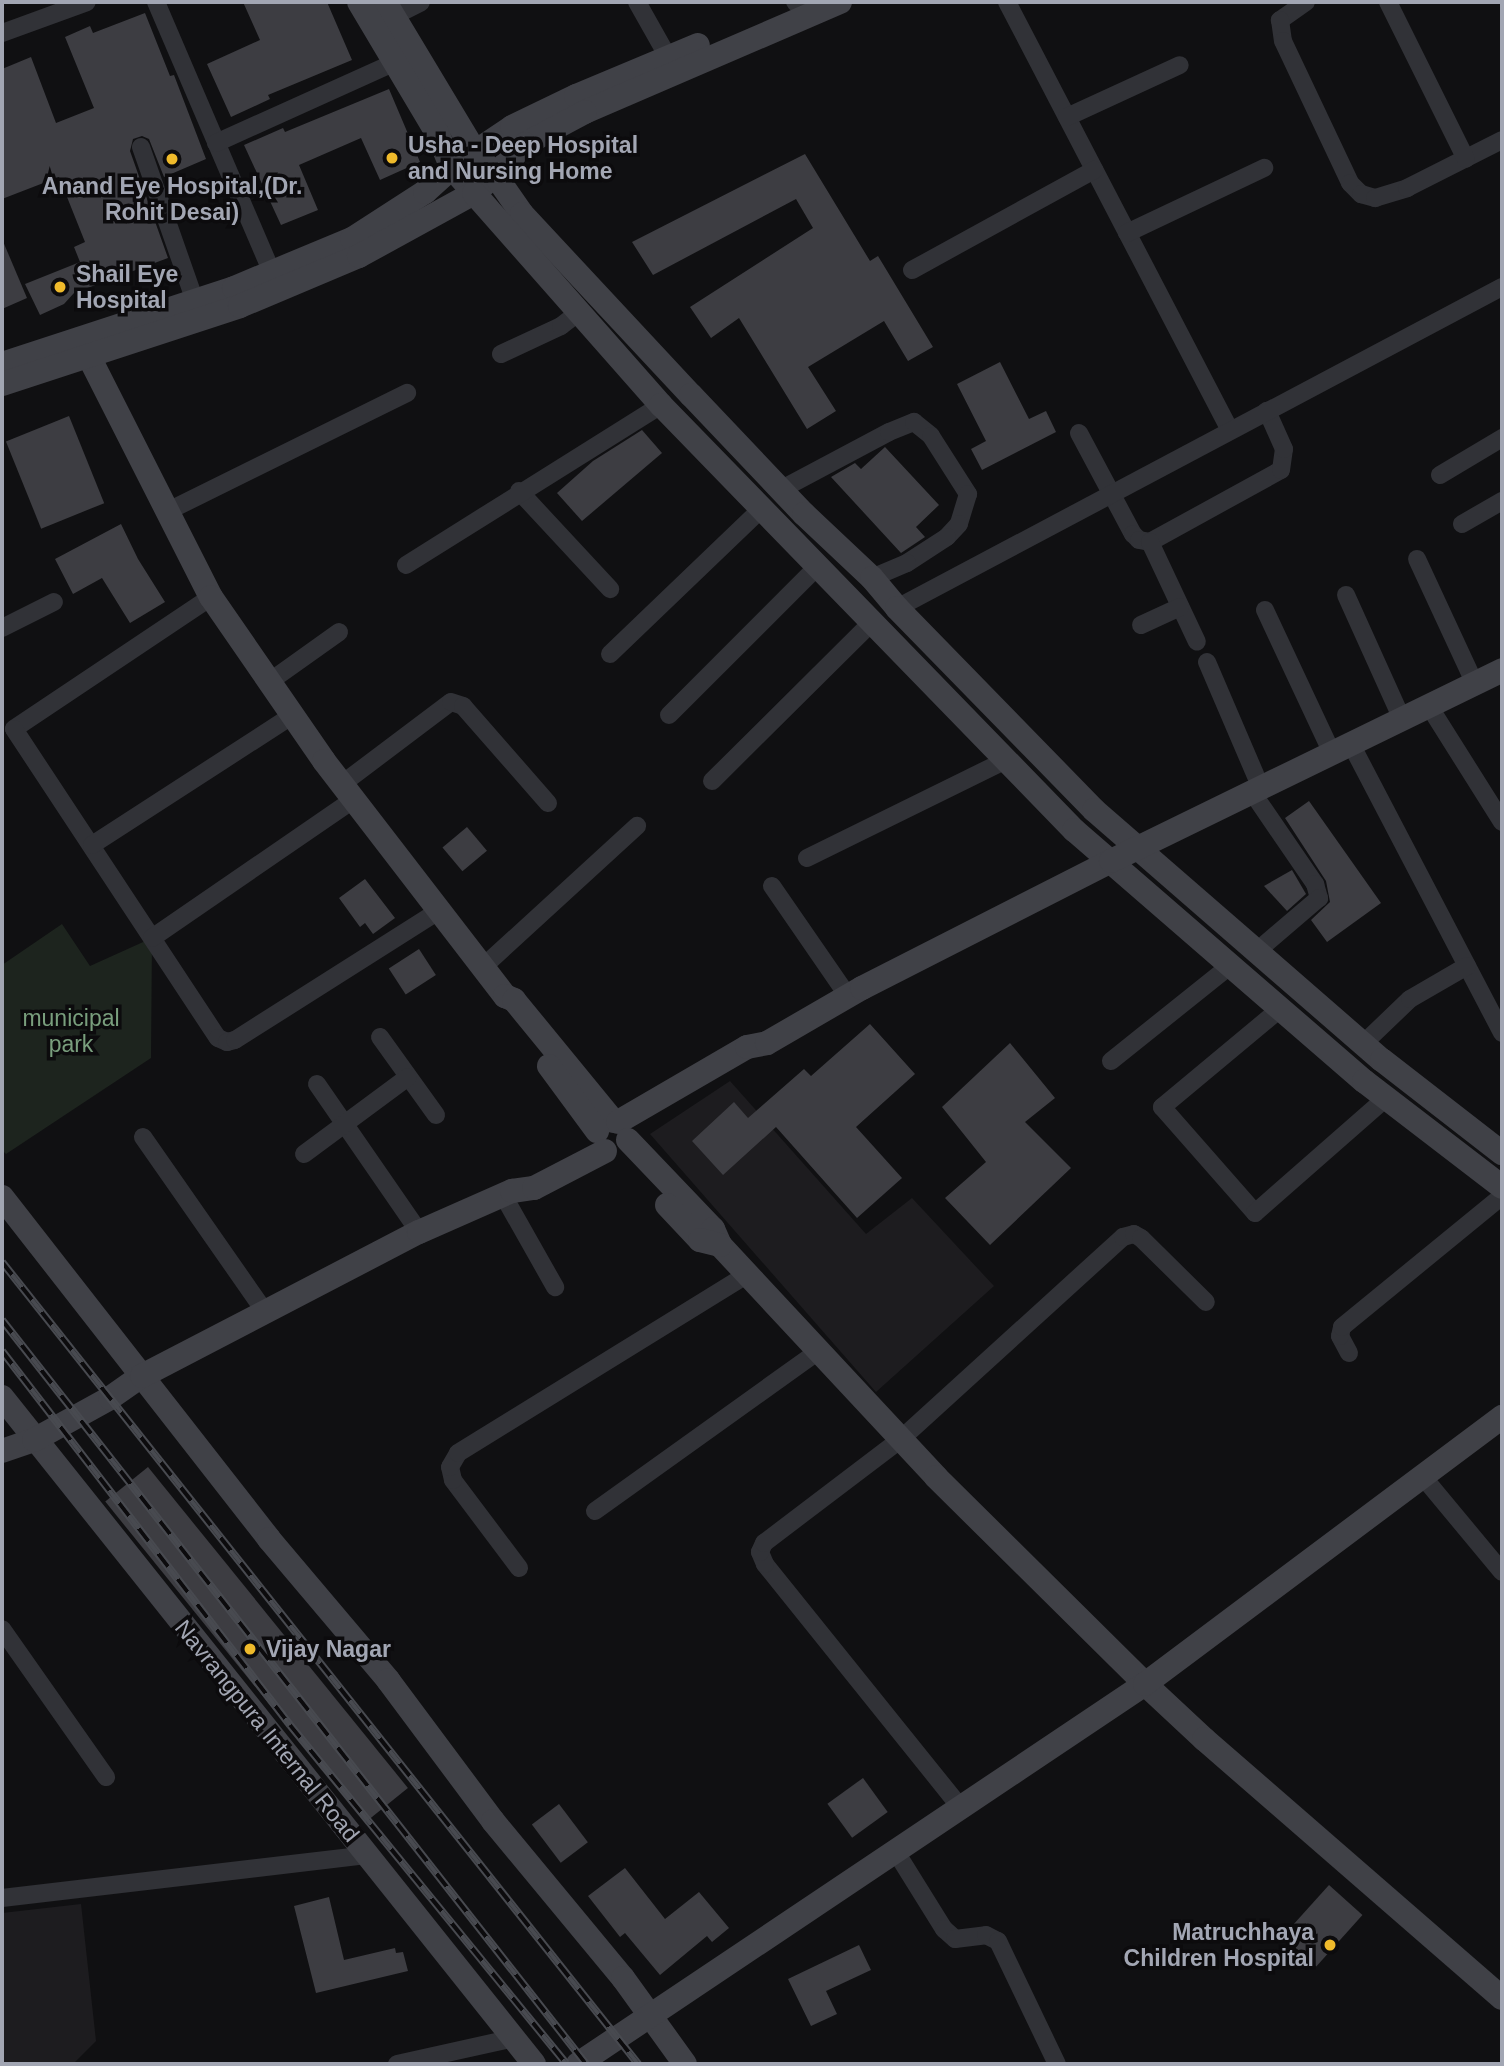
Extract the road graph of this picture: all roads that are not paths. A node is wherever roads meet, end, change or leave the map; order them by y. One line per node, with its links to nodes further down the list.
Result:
1 (87, 2): 12 (street)
2 (156, 2): 19 (street)
3 (359, 2): 15 (street)
4 (421, 2): 11 (street)
5 (636, 2): 14 (street)
6 (798, 2): 14 (street)
7 (840, 2): 26 (street)
8 (1007, 2): 17 (street)
9 (1306, 2): 22 (street)
10 (1388, 2): 22 (street)
11 (390, 9): 21 (street)
12 (40, 10): 13 (street)
13 (2, 33)
14 (668, 57): 21 (street)
15 (395, 62): 19 (street); 23 (street)
16 (1180, 65): 17 (street)
17 (1067, 117): 25 (street)
18 (1502, 140): 22 (street)
19 (216, 143): 30 (street)
20 (141, 146): 32 (street)
21 (475, 152): 23 (street); 26 (street)
22 (1466, 159)
23 (452, 167): 27 (street); 30 (street)
24 (1264, 168): 28 (street)
25 (1094, 170): 28 (street); 29 (street)
26 (495, 175): 27 (street); 45 (street)
27 (474, 193): 33 (street); 34 (street)
28 (1127, 233): 41 (street)
29 (912, 270)
30 (271, 273): 32 (street)
31 (1502, 287): 40 (street)
32 (195, 301): 34 (street)
33 (579, 312): 35 (street); 39 (street)
34 (83, 347): 36 (street); 37 (street); 50 (street)
35 (501, 354)
36 (2, 364)
37 (2, 384)
38 (407, 393): 50 (street)
39 (661, 405): 46 (street); 49 (street)
40 (1267, 411): 41 (street); 52 (street)
41 (1230, 431): 47 (street)
42 (1079, 433): 47 (street)
43 (1502, 438): 44 (street)
44 (1440, 475)
45 (780, 490): 56 (street); 56 (street)
46 (520, 491): 54 (street); 57 (street)
47 (1111, 494): 52 (street); 62 (street)
48 (1502, 501): 51 (street)
49 (761, 509): 55 (street); 69 (street)
50 (166, 512): 59 (street)
51 (1462, 524)
52 (1150, 542): 61 (street)
53 (1417, 559): 73 (street)
54 (406, 565)
55 (817, 567): 65 (street); 76 (street)
56 (872, 578): 62 (street)
57 (610, 590)
58 (1346, 595): 77 (street)
59 (211, 597): 72 (street); 78 (street)
60 (54, 602): 64 (street)
61 (1180, 607): 66 (street); 68 (street)
62 (897, 608): 88 (street)
63 (1265, 610): 79 (street)
64 (4, 621)
65 (872, 622): 80 (street); 81 (street)
66 (1141, 625)
67 (339, 632): 72 (street)
68 (1197, 642)
69 (610, 654)
70 (1207, 662): 82 (street)
71 (1502, 670): 73 (street)
72 (270, 682): 75 (street)
73 (1475, 684): 74 (street)
74 (1429, 706): 77 (street); 85 (street)
75 (293, 715): 83 (street); 87 (street)
76 (669, 715)
77 (1402, 719): 79 (street)
78 (8, 732): 87 (street)
79 (1342, 748): 82 (street); 96 (street)
80 (1006, 760): 89 (street); 90 (street)
81 (712, 781)
82 (1256, 790): 88 (street); 94 (street)
83 (348, 792): 84 (street); 92 (street); 93 (street)
84 (548, 803)
85 (1502, 822)
86 (638, 826): 97 (street)
87 (92, 845): 93 (street)
88 (1138, 847): 90 (street); 94 (street)
89 (807, 858)
90 (1111, 861): 95 (street); 98 (street)
91 (772, 886): 98 (street)
92 (440, 911): 93 (street); 97 (street)
93 (152, 938)
94 (1257, 951): 102 (street)
95 (1231, 965): 99 (street); 103 (street)
96 (1467, 966): 100 (street); 102 (street)
97 (483, 967): 109 (street)
98 (848, 996): 109 (street)
99 (1281, 1009): 106 (street); 106 (street)
100 (1502, 1033)
101 (380, 1037): 104 (street)
102 (1363, 1044): 111 (street)
103 (1111, 1061)
104 (408, 1077): 107 (street); 108 (street)
105 (317, 1084): 108 (street)
106 (1386, 1098): 113 (street)
107 (436, 1115)
108 (345, 1124): 112 (street); 117 (street)
109 (613, 1136): 114 (street); 118 (street)
110 (143, 1137): 121 (street)
111 (1502, 1153)
112 (304, 1154)
113 (1502, 1187)
114 (508, 1193): 117 (street); 119 (street)
115 (1502, 1196): 123 (street)
116 (2, 1197): 124 (street)
117 (419, 1232): 121 (street)
118 (749, 1273): 122 (street); 132 (street)
119 (555, 1287)
120 (1206, 1302): 127 (street)
121 (265, 1312): 124 (street)
122 (820, 1350): 127 (street); 131 (street)
123 (1349, 1353)
124 (142, 1376): 128 (street); 142 (street)
125 (2, 1397): 128 (street, Navrangpura Internal Road)
126 (1502, 1417): 130 (street)
127 (901, 1439): 135 (street); 137 (street)
128 (34, 1440): 129 (street); 139 (street, Navrangpura Internal Road)
129 (2, 1451)
130 (1424, 1478): 133 (street); 135 (street)
131 (595, 1511)
132 (519, 1568)
133 (1502, 1572)
134 (3, 1632): 136 (street)
135 (1145, 1684): 137 (street); 141 (street)
136 (106, 1777)
137 (961, 1808): 138 (street)
138 (896, 1852): 142 (street); 148 (street)
139 (366, 1855): 140 (street); 143 (street, Navrangpura Internal Road)
140 (2, 1898)
141 (1502, 1998)
142 (652, 2016): 146 (street); 147 (street)
143 (514, 2038): 144 (street); 145 (street, Navrangpura Internal Road)
144 (397, 2064)
145 (534, 2064)
146 (578, 2064)
147 (685, 2064)
148 (1057, 2064)

